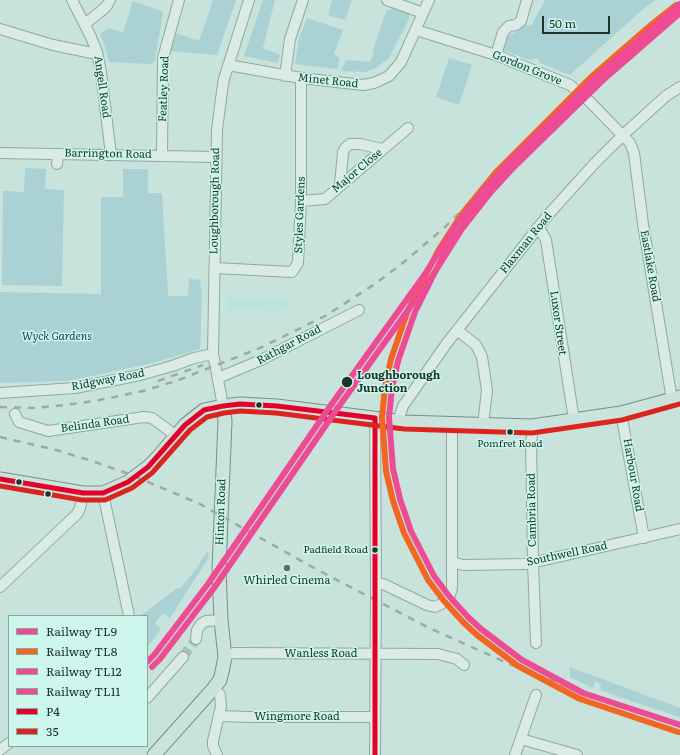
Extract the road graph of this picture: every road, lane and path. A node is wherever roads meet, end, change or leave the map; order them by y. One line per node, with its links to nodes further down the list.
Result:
1 (72, 0): 10 (street, Angell Road)
2 (110, 0): 10 (street)
3 (179, 0): 24 (street, Featley Road)
4 (249, 0): 15 (street, Loughborough Road)
5 (303, 0): 16 (street)
6 (387, 0): 9 (street)
7 (429, 0): 9 (street, Minet Road)
8 (527, 0): 14 (street)
9 (423, 13): 12 (street, Minet Road)
10 (85, 24): 13 (street, Angell Road)
11 (0, 29): 13 (street)
12 (416, 30): 14 (street, Gordon Grove); 17 (street, Minet Road)
13 (97, 52): 23 (street, Angell Road)
14 (496, 55): 20 (street, Gordon Grove)
15 (228, 65): 16 (street, Minet Road); 25 (street, Loughborough Road)
16 (285, 76): 17 (street, Minet Road)
17 (301, 78): 27 (street, Styles Gardens)
18 (680, 87): 20 (street, Flaxman Road)
19 (408, 128): 21 (street, Major Close)
20 (623, 135): 28 (street, Flaxman Road); 35 (street, Eastlake Road)
21 (382, 149): 26 (street, Major Close); 26 (street)
22 (0, 153): 23 (street, Barrington Road)
23 (111, 155): 24 (street, Barrington Road)
24 (162, 155): 25 (street, Barrington Road)
25 (216, 157): 29 (street, Loughborough Road)
26 (340, 185): 27 (street, Major Close)
27 (300, 201): 29 (street, Styles Gardens)
28 (537, 228): 31 (street, Flaxman Road); 40 (street, Luxor Street)
29 (215, 268): 32 (street, Loughborough Road)
30 (358, 310): 33 (street, Rathgar Road)
31 (457, 330): 41 (street, Flaxman Road); 43 (street)
32 (213, 354): 33 (street, Loughborough Road); 34 (street, Ridgway Road)
33 (218, 378): 36 (street, Loughborough Road)
34 (0, 393)
35 (676, 399): 37 (main road)
36 (223, 406): 39 (main road); 45 (main road); 56 (main road, Hinton Road)
37 (621, 412): 40 (main road); 50 (street, Harbour Road)
38 (15, 414): 45 (street, Belinda Road)
39 (375, 418): 41 (main road); 53 (street)
40 (574, 420): 44 (main road)
41 (398, 421): 42 (main road)
42 (452, 424): 43 (main road); 51 (street)
43 (483, 425): 44 (main road)
44 (532, 426): 52 (street, Cambria Road)
45 (175, 435): 48 (main road)
46 (0, 479): 47 (main road)
47 (83, 493): 48 (main road); 54 (street)
48 (103, 493): 55 (street)
49 (680, 529): 50 (street, Southwell Road)
50 (644, 538): 52 (street, Southwell Road)
51 (452, 562): 52 (street, Southwell Road); 53 (street)
52 (533, 563): 58 (street, Cambria Road)
53 (376, 584): 59 (street)
54 (0, 587)
55 (129, 615)
56 (221, 620): 57 (street); 61 (main road, Hinton Road)
57 (196, 639)
58 (536, 643)
59 (375, 654): 61 (street, Wanless Road); 62 (street, Wanless Road); 67 (street)
60 (183, 657): 65 (street)
61 (225, 657): 63 (main road, Hinton Road)
62 (464, 665)
63 (214, 688): 66 (street); 71 (main road, Hinton Road)
64 (536, 695): 68 (street)
65 (148, 697)
66 (220, 716): 67 (street, Wingmore Road); 72 (street)
67 (374, 717): 73 (street)
68 (521, 739): 74 (street); 75 (street)
69 (8, 744): 70 (street)
70 (0, 750)
71 (154, 755)
72 (217, 755)
73 (375, 755)
74 (515, 755)
75 (577, 755)

